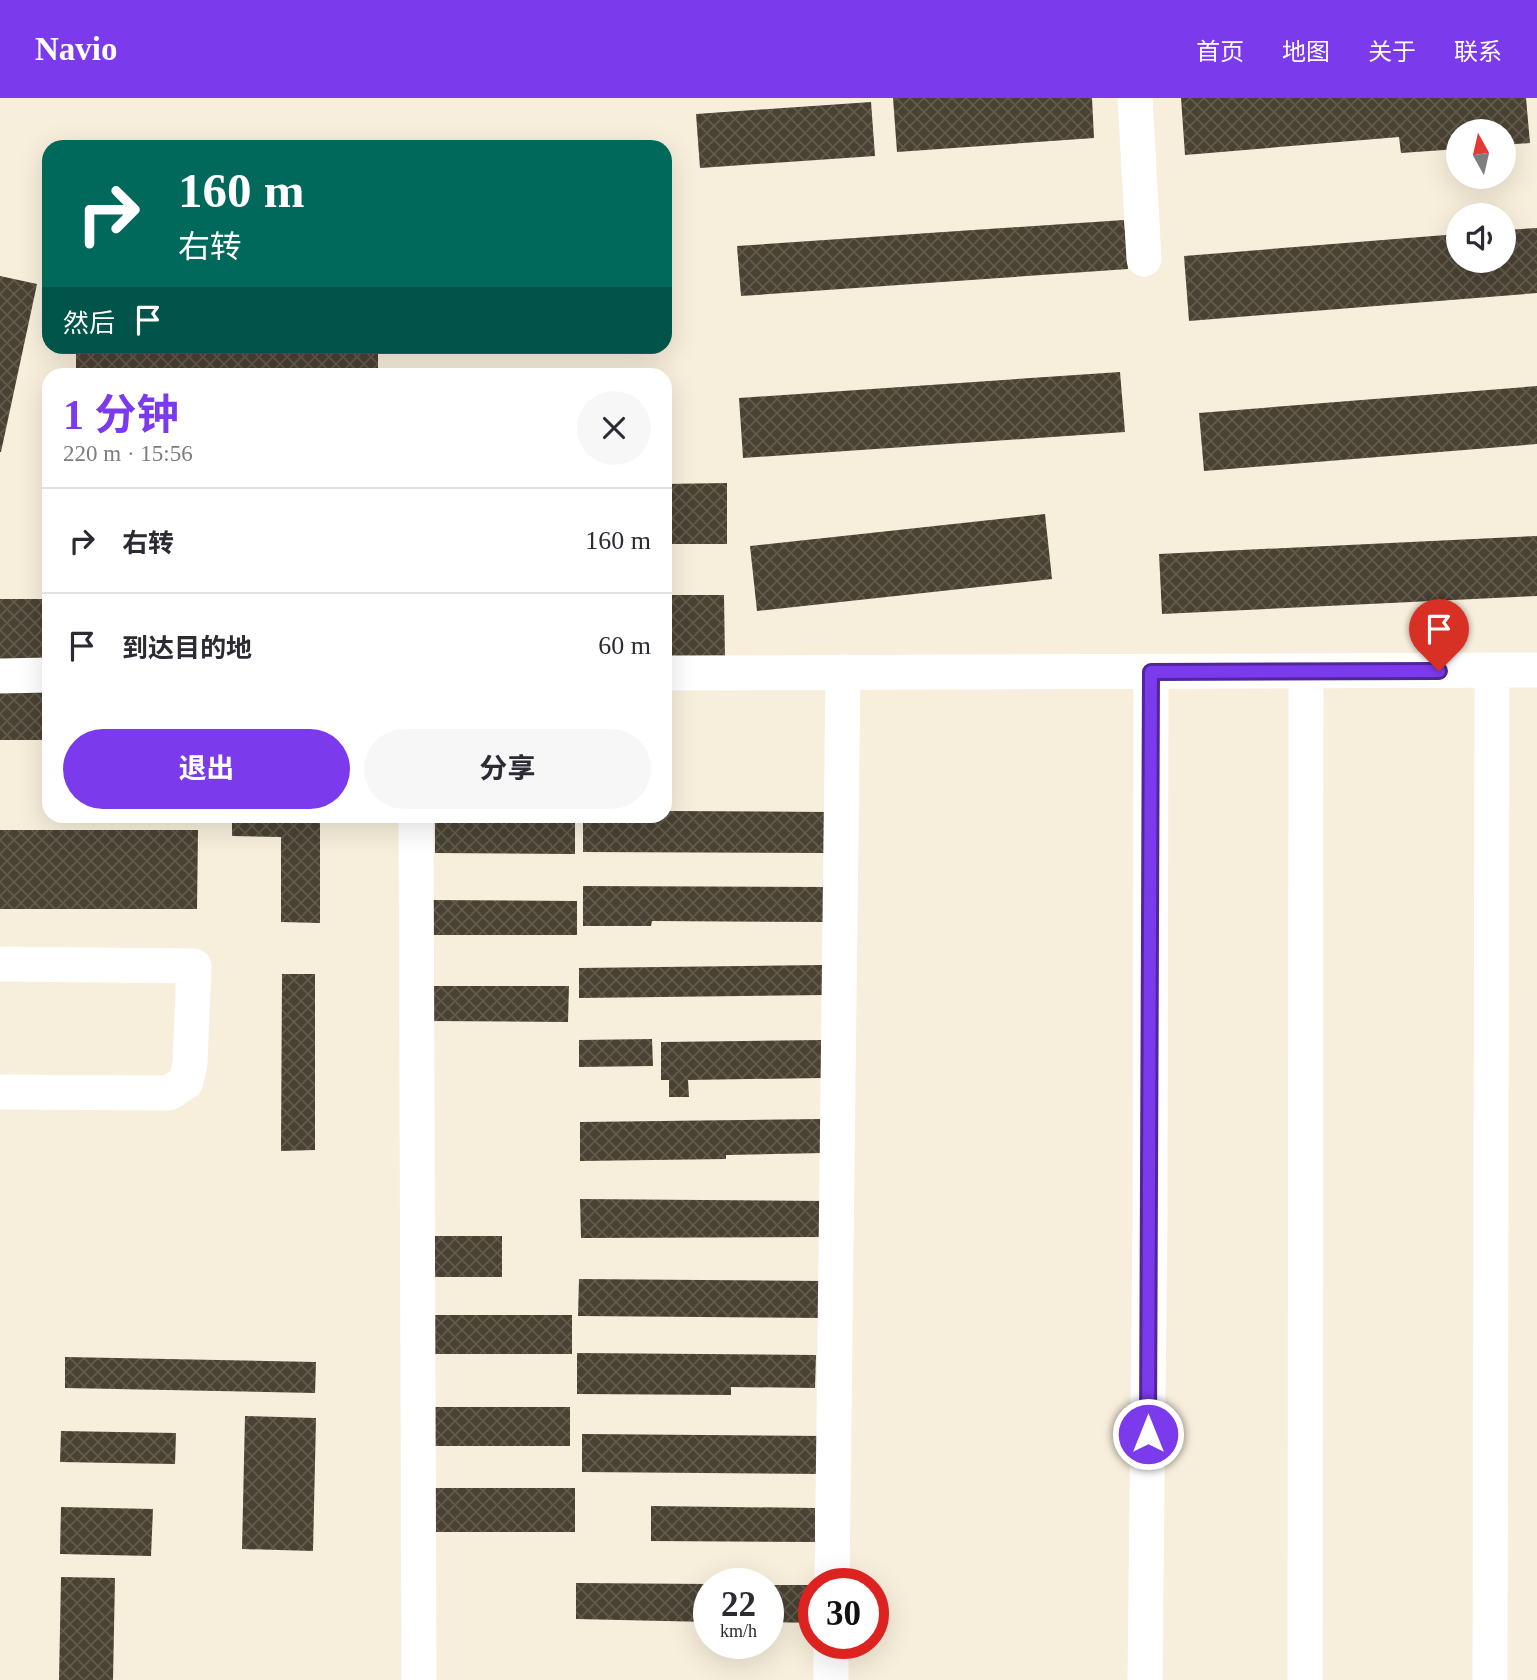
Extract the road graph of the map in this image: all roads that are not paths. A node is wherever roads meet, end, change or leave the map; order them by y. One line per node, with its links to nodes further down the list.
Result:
1 (1135, 98): 2 (street)
2 (1144, 259)
3 (1537, 670): 5 (street)
4 (1306, 671): 5 (street); 6 (street); 19 (street)
5 (1492, 671): 20 (street)
6 (1151, 672): 8 (street); 18 (street)
7 (672, 673): 8 (street)
8 (843, 673): 14 (street)
9 (0, 676): 10 (street)
10 (42, 676)
11 (416, 823): 16 (street)
12 (0, 964): 13 (street)
13 (0, 1092)
14 (832, 1568)
15 (831, 1659): 17 (street)
16 (419, 1680)
17 (831, 1680)
18 (1145, 1680)
19 (1305, 1680)
20 (1490, 1680)

